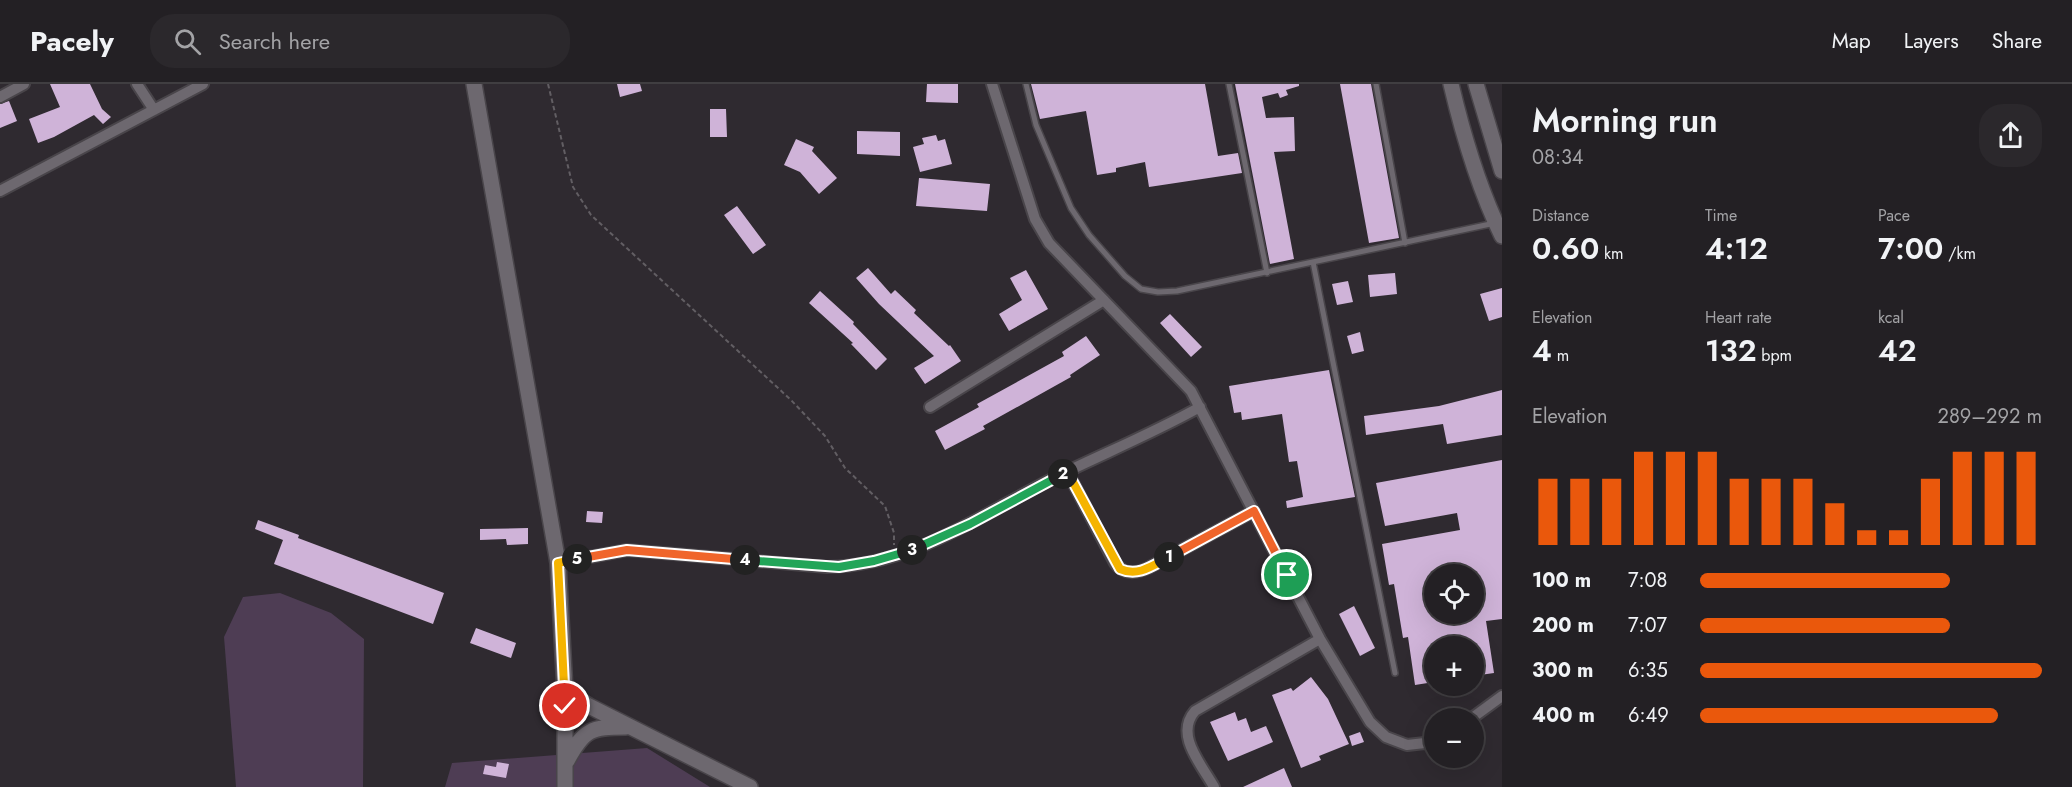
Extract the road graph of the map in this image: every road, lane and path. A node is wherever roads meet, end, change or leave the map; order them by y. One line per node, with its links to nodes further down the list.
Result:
1 (24, 84): 12 (street)
2 (137, 84): 13 (street)
3 (202, 84): 13 (street)
4 (474, 84): 26 (street)
5 (548, 84): 25 (path)
6 (992, 84): 20 (street)
7 (1026, 84): 19 (lane)
8 (1229, 84): 19 (lane)
9 (1376, 84): 17 (lane)
10 (1452, 84): 16 (street)
11 (1476, 84): 14 (street)
12 (0, 97)
13 (154, 110): 15 (street)
14 (1502, 171)
15 (0, 191)
16 (1499, 229): 17 (lane)
17 (1405, 243): 18 (lane)
18 (1313, 262): 19 (lane); 28 (lane)
19 (1267, 273)
20 (1104, 300): 21 (street); 22 (street)
21 (930, 407)
22 (1200, 407): 23 (street); 24 (street)
23 (1067, 471): 24 (street); 25 (street)
24 (1254, 511): 27 (street)
25 (894, 555): 26 (street)
26 (558, 563): 29 (street)
27 (1320, 639): 33 (street); 37 (street)
28 (1395, 673)
29 (565, 691): 32 (street); 34 (street)
30 (1502, 696): 31 (street)
31 (1484, 709)
32 (629, 727): 34 (street); 36 (street)
33 (1424, 743)
34 (566, 764): 35 (street)
35 (565, 787)
36 (750, 787)
37 (1214, 787)

